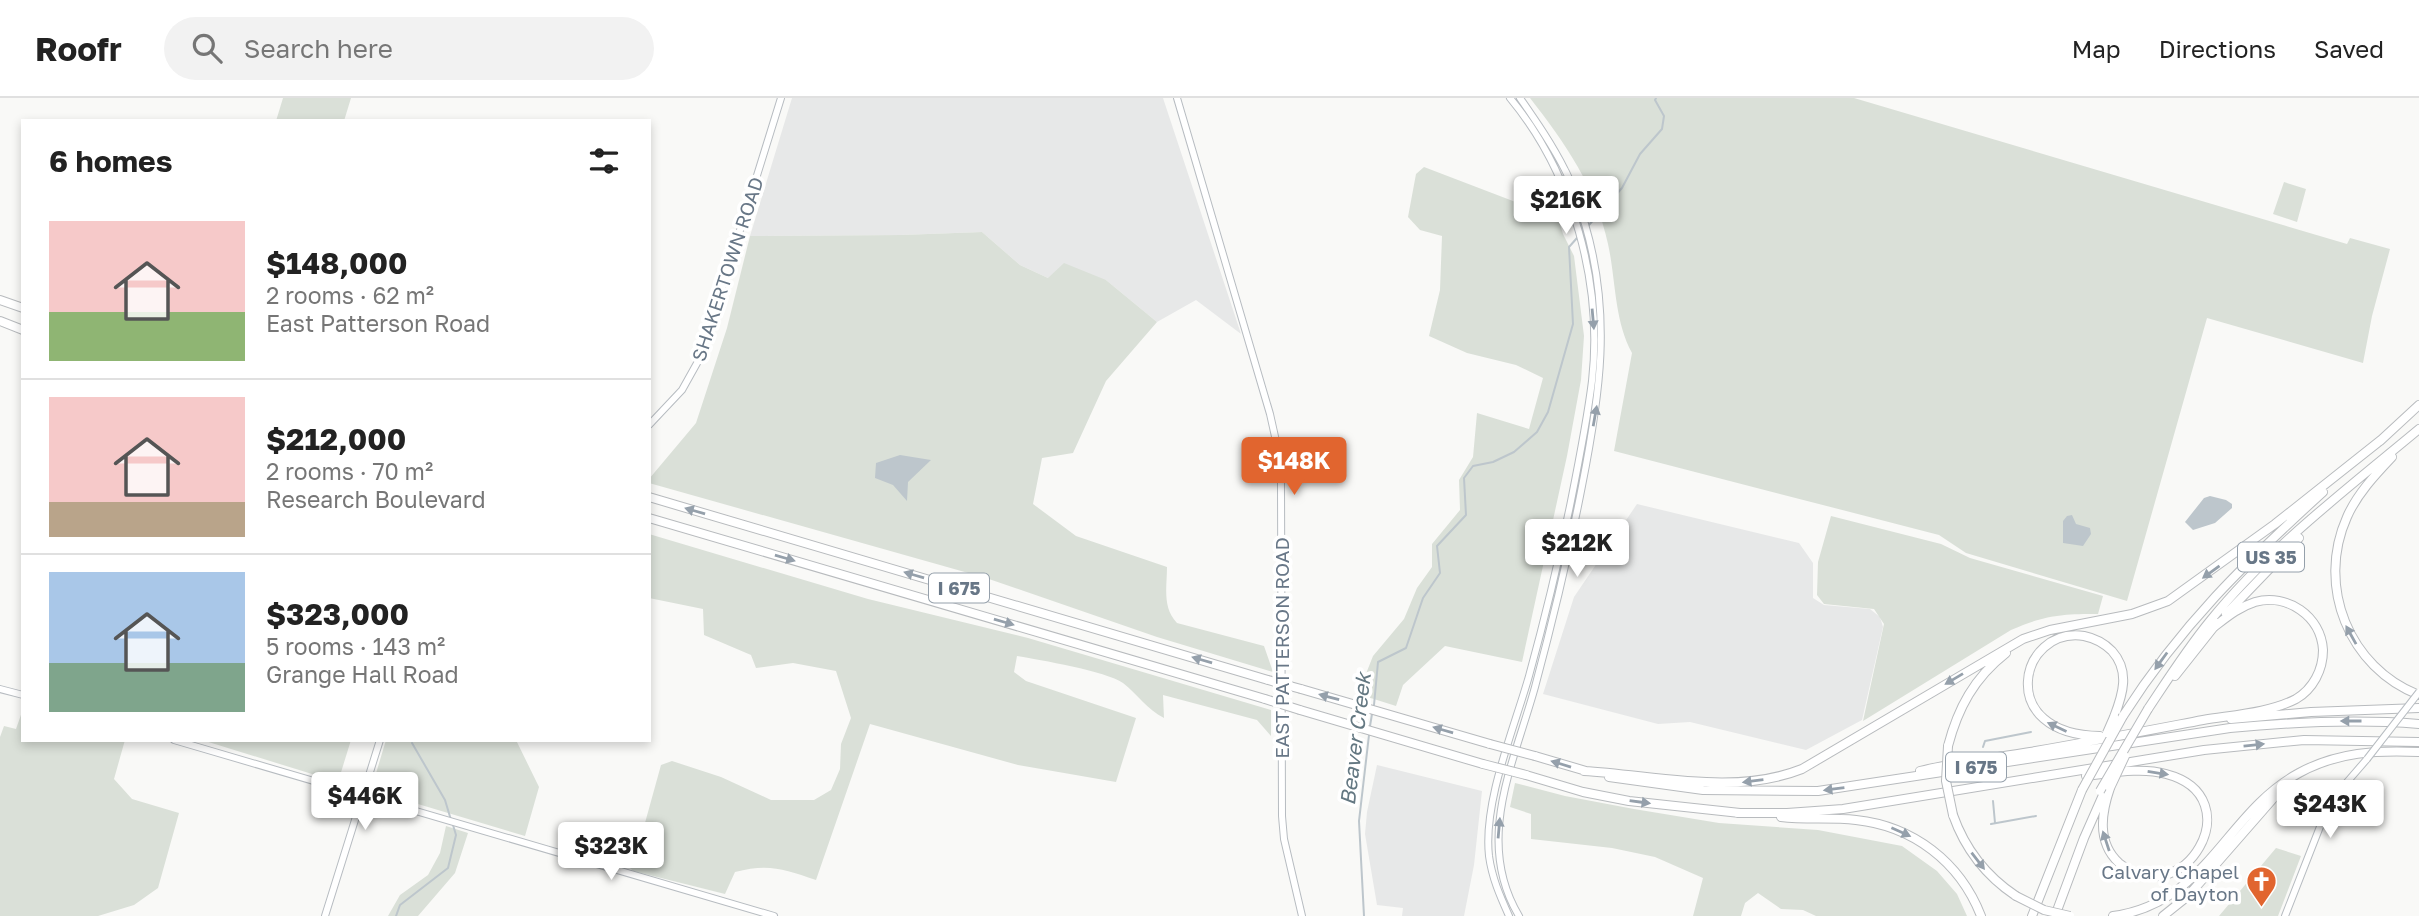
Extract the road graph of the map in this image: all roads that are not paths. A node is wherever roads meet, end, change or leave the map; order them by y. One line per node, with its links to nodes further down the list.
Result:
1 (780, 98): 10 (street, SHAKERTOWN ROAD)
2 (1177, 98): 40 (street, EAST PATTERSON ROAD)
3 (1510, 98): 41 (street, one-way to 41)
4 (1520, 98): 42 (street, one-way to 4)
5 (0, 300): 6 (highway)
6 (21, 307)
7 (0, 321): 8 (highway)
8 (21, 329)
9 (2419, 405): 12 (highway, US 35)
10 (651, 423)
11 (2419, 429): 13 (highway, US 35); 20 (highway, one-way to 11)
12 (2381, 440): 17 (highway, one-way to 17); 23 (highway, US 35, one-way to 23)
13 (2361, 477): 16 (highway); 22 (highway, US 35)
14 (651, 498): 31 (highway, I 675, one-way to 14, bridge)
15 (651, 520): 37 (highway, I 675, one-way to 37, bridge)
16 (2214, 627): 22 (highway); 24 (highway)
17 (2059, 628): 31 (highway, one-way to 31); 46 (highway, one-way to 46, bridge)
18 (0, 689): 19 (street)
19 (21, 694)
20 (2419, 694): 49 (street, bridge)
21 (2419, 708): 24 (highway)
22 (2150, 710): 35 (highway, US 35, bridge); 35 (highway, bridge)
23 (2119, 716): 26 (highway, one-way to 23); 44 (highway, US 35, bridge)
24 (2183, 724): 26 (highway)
25 (2419, 724): 34 (highway, I 675, one-way to 34)
26 (2148, 732): 34 (highway)
27 (181, 742): 36 (street)
28 (379, 742): 36 (street)
29 (2419, 742): 33 (highway, I 675, one-way to 29)
30 (2419, 752): 32 (highway)
31 (1584, 771): 34 (highway, I 675, one-way to 31)
32 (2302, 771): 47 (highway); 48 (highway)
33 (2017, 782): 35 (highway, one-way to 35); 37 (highway, I 675)
34 (1869, 785)
35 (2106, 789): 45 (highway, US 35)
36 (362, 795): 38 (street); 39 (street)
37 (1737, 813): 43 (highway, one-way to 43)
38 (325, 916)
39 (774, 916)
40 (1302, 916)
41 (1509, 916)
42 (1519, 916)
43 (1981, 916)
44 (2032, 916)
45 (2053, 916)
46 (2070, 916)
47 (2113, 916)
48 (2164, 916)
49 (2285, 916)

